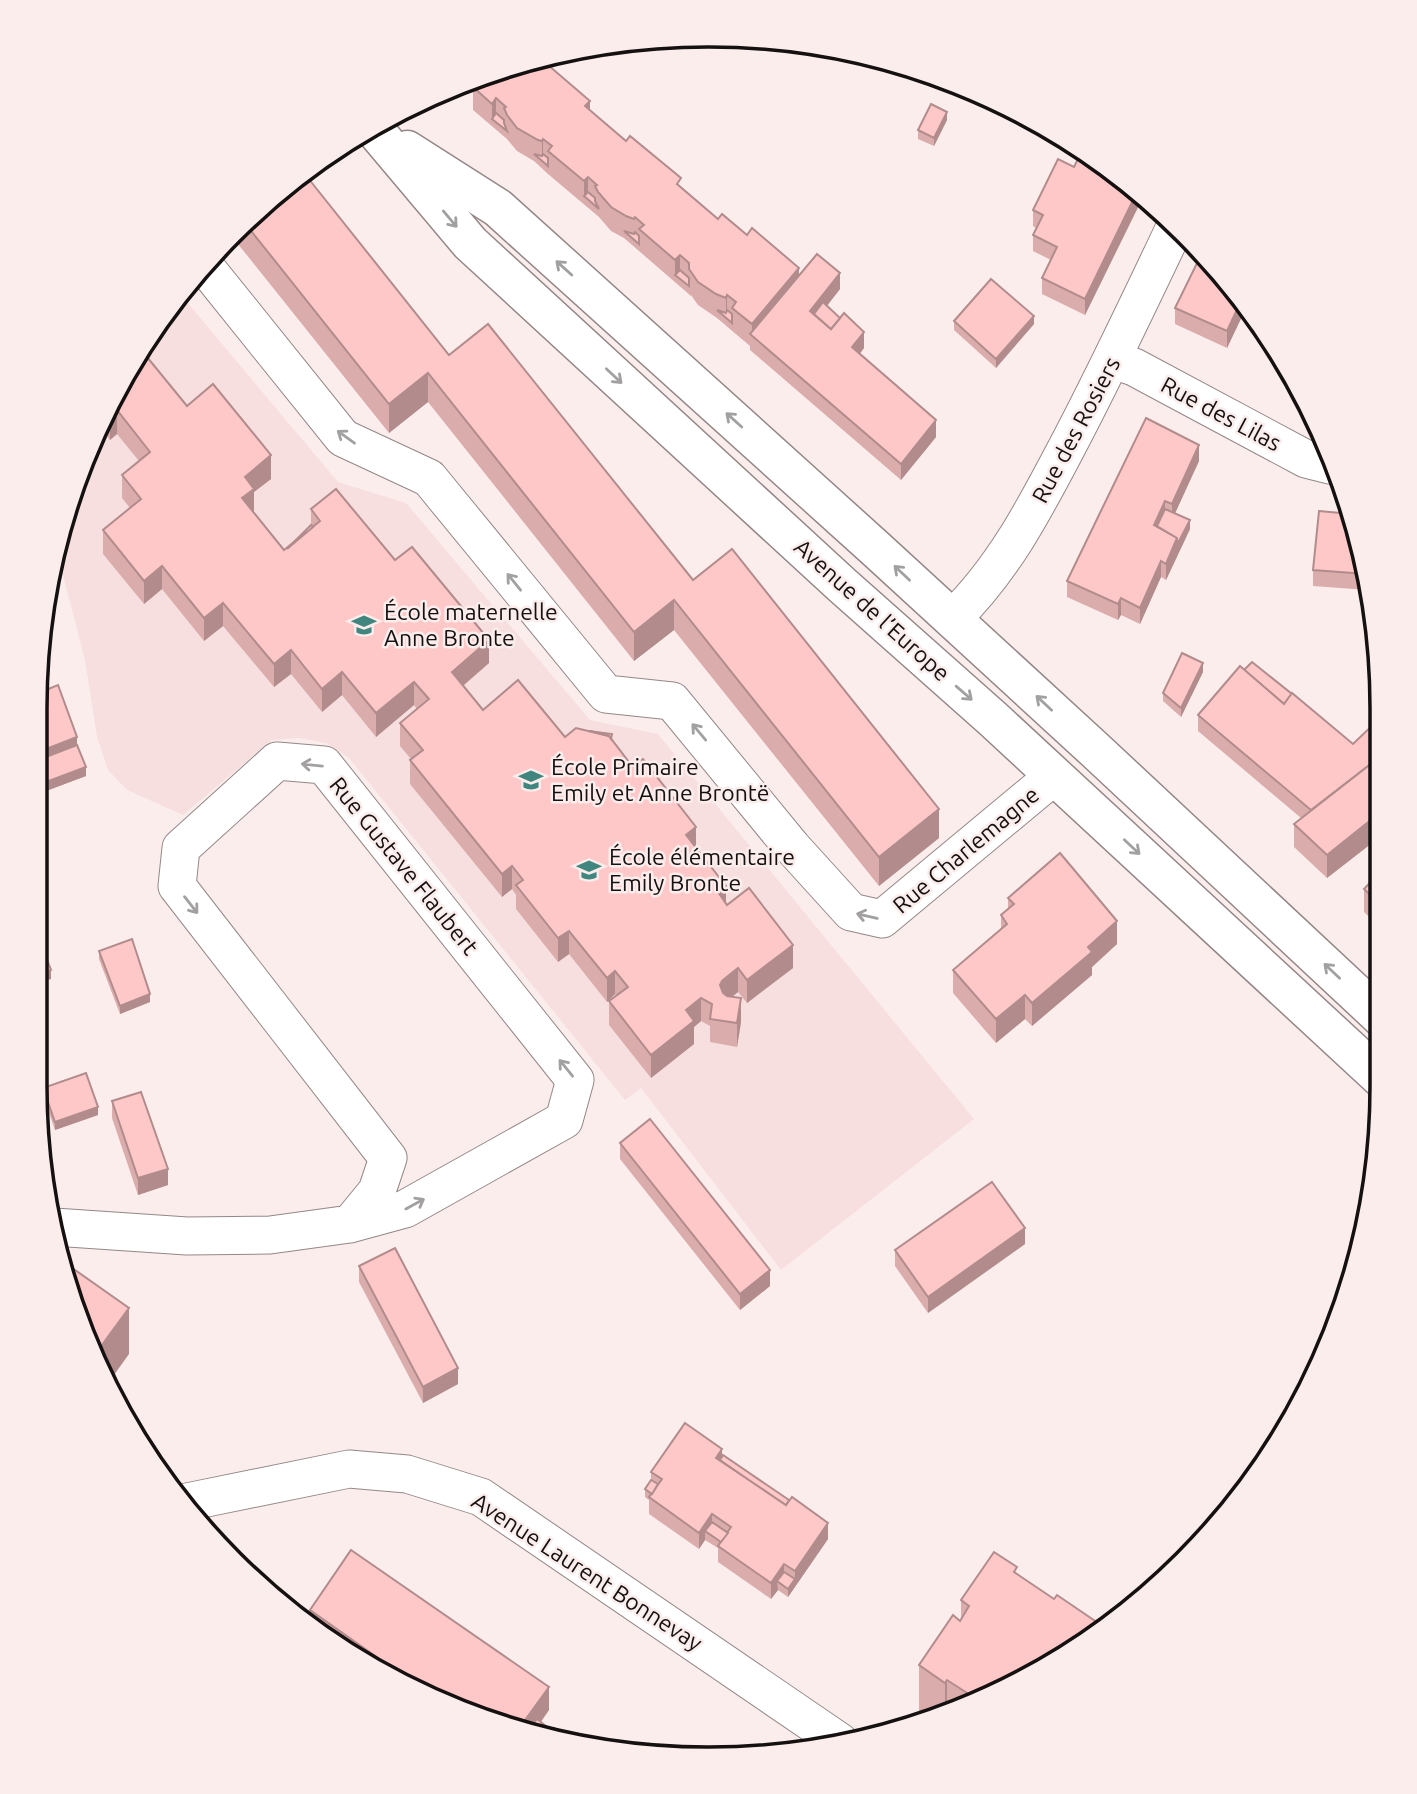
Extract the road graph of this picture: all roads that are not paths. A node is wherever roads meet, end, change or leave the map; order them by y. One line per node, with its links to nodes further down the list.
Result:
1 (382, 134): 7 (main road, Avenue de l’Europe, one-way to 1)
2 (379, 136): 8 (main road, Avenue de l’Europe, one-way to 8)
3 (1171, 236): 5 (street, Rue des Rosiers)
4 (211, 273): 8 (street, Rue Charlemagne, one-way to 4)
5 (1113, 360): 6 (street, Rue des Lilas); 7 (street, Rue des Rosiers)
6 (1322, 463)
7 (953, 619): 9 (main road, Avenue de l’Europe, one-way to 7)
8 (1054, 776): 10 (main road, Avenue de l’Europe, one-way to 10)
9 (1370, 1007)
10 (1370, 1068)
11 (350, 1224): 11 (street, Rue Gustave Flaubert, one-way to 11); 12 (street, Rue Gustave Flaubert)
12 (63, 1228)
13 (194, 1501): 14 (street, Avenue Laurent Bonnevay)
14 (830, 1735)

